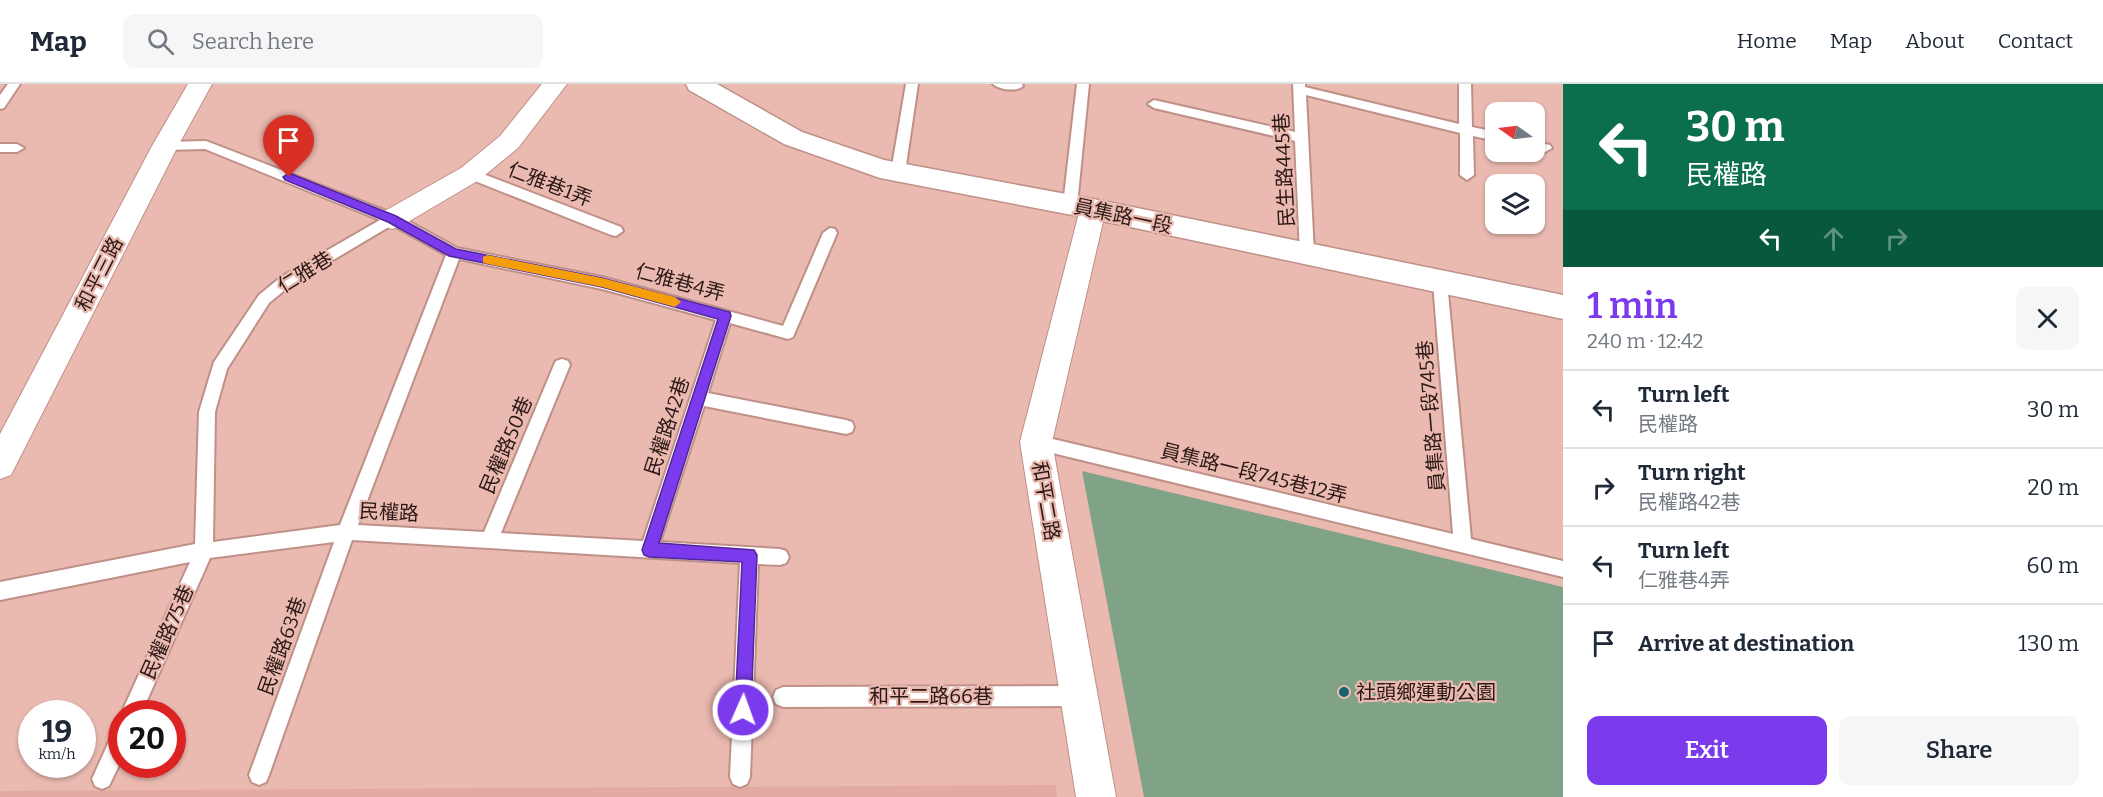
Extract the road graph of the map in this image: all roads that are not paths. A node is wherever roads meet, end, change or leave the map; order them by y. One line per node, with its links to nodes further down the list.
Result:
1 (14, 84): 12 (lane)
2 (200, 84): 16 (street, 和平三路)
3 (555, 84): 20 (street, 仁雅巷)
4 (698, 84): 19 (street, 員集路一段)
5 (912, 84): 19 (lane)
6 (999, 84): 9 (lane)
7 (1083, 84): 22 (lane)
8 (1465, 84): 13 (lane)
9 (1017, 86)
10 (1300, 87): 13 (lane); 15 (lane, 民生路445巷)
11 (1154, 104): 15 (lane)
12 (0, 105)
13 (1466, 130): 14 (lane); 21 (lane)
14 (1485, 134)
15 (1302, 138): 27 (lane, 民生路445巷)
16 (165, 146): 23 (lane, 仁雅巷4弄); 35 (street, 和平三路)
17 (0, 148): 18 (lane)
18 (17, 148)
19 (898, 172): 22 (street, 員集路一段)
20 (470, 174): 23 (street, 仁雅巷); 24 (lane, 仁雅巷1弄)
21 (1467, 175)
22 (1082, 207): 27 (street, 員集路一段); 34 (street, 和平二路)
23 (392, 219): 26 (lane, 仁雅巷4弄); 40 (lane, 仁雅巷)
24 (616, 231)
25 (830, 233): 30 (lane, 仁雅巷4弄)
26 (454, 253): 30 (lane, 仁雅巷4弄); 36 (lane)
27 (1307, 254): 28 (street, 員集路一段)
28 (1440, 282): 29 (street, 員集路一段); 38 (lane, 員集路一段745巷)
29 (1563, 307)
30 (725, 316): 32 (lane, 民權路42巷)
31 (562, 365): 37 (lane, 民權路50巷)
32 (699, 398): 33 (lane); 39 (lane, 民權路42巷)
33 (846, 427)
34 (1036, 442): 38 (lane, 員集路一段745巷12弄); 45 (street, 和平二路)
35 (0, 465)
36 (346, 532): 37 (lane, 民權路); 40 (lane, 民權路); 49 (lane, 民權路63巷)
37 (489, 540): 39 (lane, 民權路)
38 (1463, 546): 43 (lane, 員集路一段745巷12弄)
39 (649, 550): 41 (lane, 民權路)
40 (204, 551): 44 (lane, 民權路); 47 (lane, 民權路75巷)
41 (749, 555): 42 (lane, 民權路); 50 (lane)
42 (780, 557)
43 (1563, 569)
44 (0, 591)
45 (1079, 696): 46 (lane, 和平二路66巷); 52 (street, 和平二路)
46 (783, 697)
47 (137, 700)
48 (108, 766): 51 (lane)
49 (259, 775)
50 (740, 777)
51 (102, 779)
52 (1096, 797)

